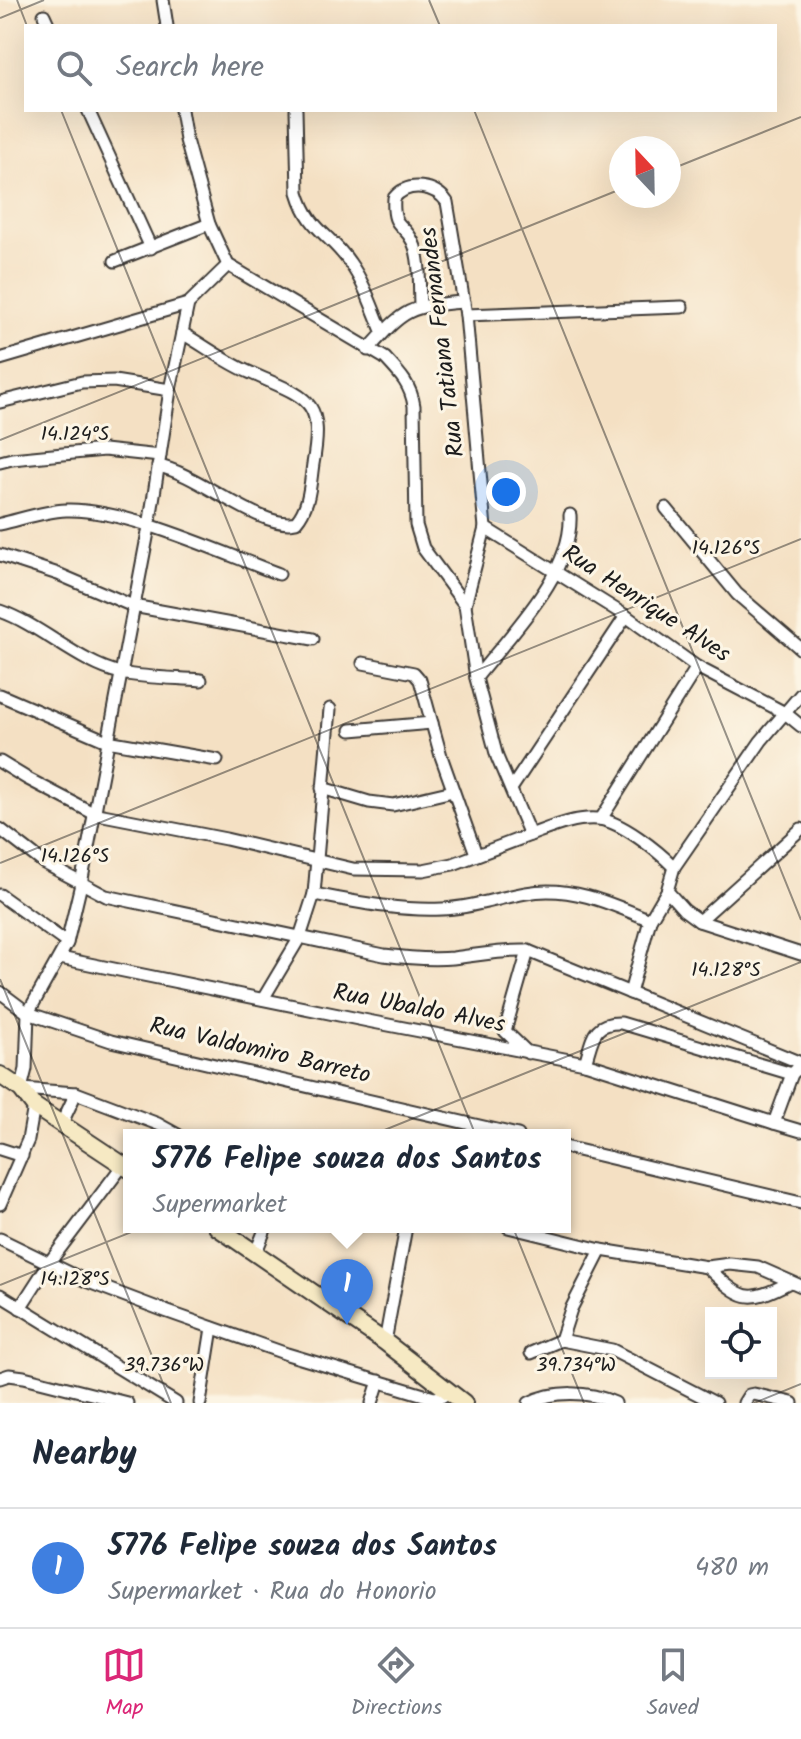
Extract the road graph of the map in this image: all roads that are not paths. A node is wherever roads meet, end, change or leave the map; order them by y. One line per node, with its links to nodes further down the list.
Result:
1 (163, 0): 2 (street)
2 (167, 24)
3 (89, 112): 7 (street)
4 (181, 112): 6 (street)
5 (296, 112): 15 (street)
6 (209, 224): 7 (street); 9 (street)
7 (151, 248): 8 (street)
8 (115, 261)
9 (228, 265): 10 (street); 16 (street)
10 (188, 304): 14 (street); 17 (street)
11 (420, 305): 13 (street); 13 (street, Rua Tatiana Fernandes); 15 (street)
12 (682, 307): 13 (street)
13 (465, 308): 26 (street, Rua Tatiana Fernandes)
14 (182, 333): 18 (street); 20 (street)
15 (383, 333): 16 (street)
16 (368, 350): 30 (street)
17 (0, 359)
18 (170, 390): 19 (street); 20 (street)
19 (0, 402)
20 (159, 461): 21 (street); 25 (street)
21 (0, 462)
22 (666, 508): 35 (street)
23 (570, 515): 28 (street)
24 (0, 524): 25 (street)
25 (149, 527): 29 (street); 31 (street)
26 (485, 528): 28 (street, Rua Henrique Alves); 30 (street, Rua Tatiana Fernandes)
27 (0, 555): 31 (street)
28 (557, 573): 33 (street, Rua Henrique Alves); 39 (street)
29 (279, 574)
30 (465, 605): 39 (street)
31 (133, 606): 34 (street); 38 (street)
32 (0, 611): 38 (street)
33 (626, 616): 37 (street, Rua Henrique Alves); 52 (street)
34 (313, 639)
35 (801, 649)
36 (363, 663): 45 (street)
37 (697, 667): 44 (street, Rua Henrique Alves); 55 (street)
38 (119, 673): 40 (street); 48 (street)
39 (476, 678): 52 (street)
40 (201, 680)
41 (801, 694): 44 (street)
42 (0, 695): 48 (street)
43 (330, 709): 51 (street)
44 (785, 713): 46 (street, Rua Henrique Alves); 61 (street)
45 (432, 723): 47 (street); 53 (street)
46 (801, 726)
47 (351, 730)
48 (107, 741): 49 (street); 54 (street)
49 (217, 760)
50 (0, 762): 54 (street)
51 (322, 788): 53 (street); 60 (street)
52 (511, 789): 58 (street)
53 (453, 791): 59 (street)
54 (93, 813): 60 (street); 62 (street)
55 (601, 819): 58 (street); 61 (street)
56 (0, 829): 62 (street)
57 (801, 829): 67 (street)
58 (530, 835): 59 (street)
59 (476, 854): 60 (street)
60 (316, 861): 64 (street)
61 (674, 867): 63 (street)
62 (81, 884): 68 (street); 69 (street)
63 (667, 891): 66 (street); 67 (street)
64 (314, 894): 66 (street); 68 (street)
65 (0, 895): 69 (street)
66 (650, 920): 74 (street)
67 (699, 921): 71 (street)
68 (300, 937): 70 (street); 75 (street)
69 (67, 943): 72 (street)
70 (528, 951): 74 (street); 77 (street)
71 (800, 953)
72 (60, 958): 75 (street, Rua Ubaldo Alves); 76 (street)
73 (0, 992): 76 (street, Rua Valdomiro Barreto)
74 (630, 993): 79 (street)
75 (263, 999): 77 (street, Rua Ubaldo Alves)
76 (28, 1013): 82 (street); 88 (street, Rua Valdomiro Barreto)
77 (528, 1053): 78 (street, Rua Ubaldo Alves)
78 (585, 1063): 80 (street); 85 (street, Rua Ubaldo Alves)
79 (801, 1064): 80 (street)
80 (792, 1074): 85 (street)
81 (0, 1075): 82 (street)
82 (21, 1089): 83 (street); 84 (street)
83 (76, 1093): 86 (street); 87 (street)
84 (34, 1106): 86 (street); 92 (street)
85 (769, 1122): 89 (street, Rua Ubaldo Alves)
86 (61, 1125): 93 (street)
87 (167, 1129)
88 (492, 1129)
89 (801, 1131)
90 (571, 1148): 95 (street)
91 (0, 1149): 92 (street)
92 (22, 1156): 96 (street)
93 (123, 1165)
94 (123, 1171): 104 (street)
95 (801, 1203)
96 (0, 1204)
97 (226, 1233): 103 (street)
98 (264, 1233): 103 (street)
99 (405, 1233): 111 (street)
100 (532, 1233): 102 (street)
101 (0, 1239): 104 (street)
102 (601, 1250): 105 (street); 110 (street)
103 (256, 1252): 111 (street)
104 (49, 1263): 108 (street); 109 (street)
105 (707, 1267): 106 (street); 106 (street)
106 (796, 1284)
107 (0, 1295): 108 (street)
108 (20, 1308): 121 (street)
109 (212, 1328): 115 (street); 122 (street)
110 (561, 1340): 112 (street); 127 (street)
111 (385, 1342): 113 (street)
112 (531, 1353)
113 (422, 1371): 117 (street); 118 (street)
114 (0, 1378): 116 (street)
115 (379, 1381): 117 (street); 123 (street)
116 (69, 1389): 119 (street); 120 (street)
117 (411, 1390): 118 (street)
118 (442, 1395): 124 (street)
119 (71, 1403)
120 (127, 1403)
121 (176, 1403)
122 (200, 1403)
123 (372, 1403)
124 (464, 1403)
125 (529, 1403): 126 (street)
126 (615, 1403)
127 (715, 1403)
128 (744, 1403): 129 (street)
129 (792, 1403)

